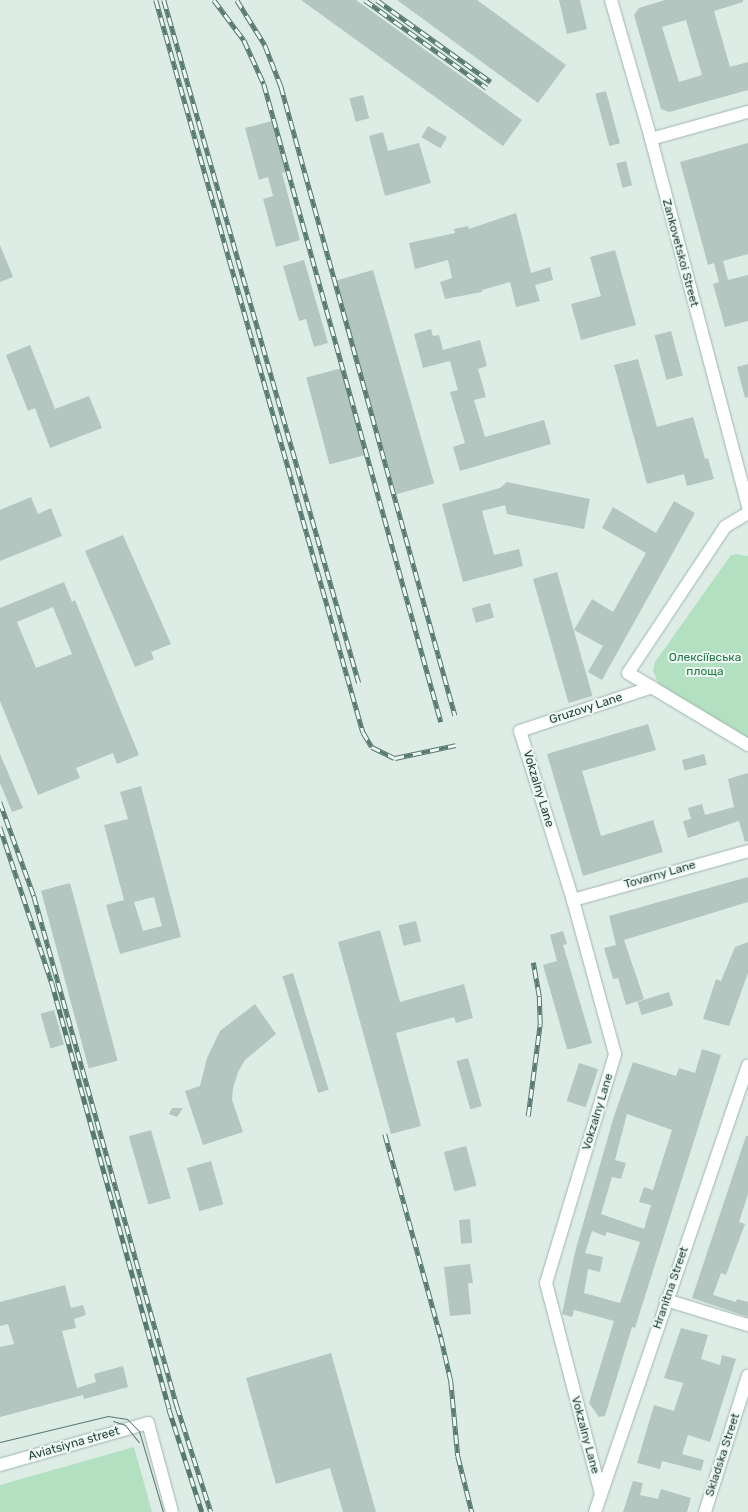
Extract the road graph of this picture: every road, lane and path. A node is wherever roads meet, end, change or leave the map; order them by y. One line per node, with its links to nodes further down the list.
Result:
1 (611, 0): 3 (street, Zankovetskoi Street)
2 (748, 112): 3 (street)
3 (651, 139): 4 (street, Zankovetskoi Street)
4 (748, 507)
5 (748, 513): 6 (street)
6 (652, 687): 7 (street, Gruzovy Lane); 8 (street)
7 (520, 731): 10 (street, Vokzalny Lane)
8 (748, 745)
9 (748, 851): 10 (street, Tovarny Lane)
10 (573, 900): 16 (street, Vokzalny Lane)
11 (748, 1065): 12 (street, Hranitna Street)
12 (666, 1300): 13 (street); 16 (street, Hranitna Street)
13 (748, 1325)
14 (748, 1376): 19 (street, Skladska Street)
15 (0, 1465): 17 (street, Aviatsiyna street)
16 (601, 1494): 18 (street, Hranitna Street)
17 (172, 1512)
18 (595, 1512)
19 (705, 1512)

